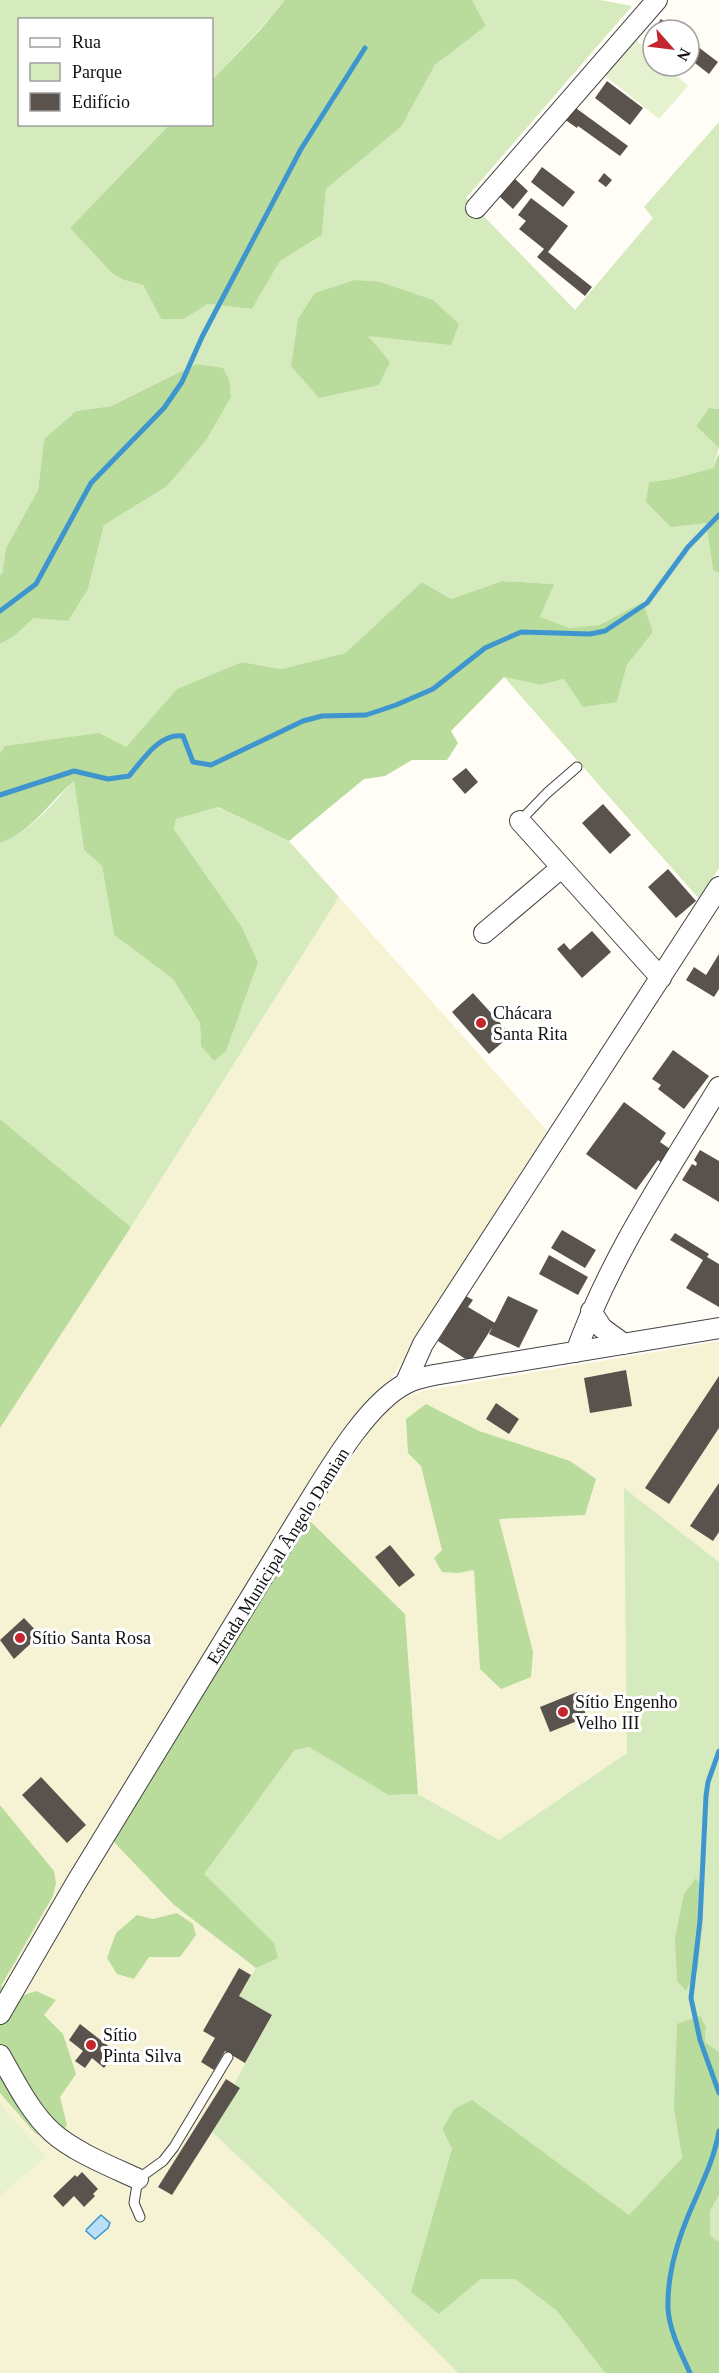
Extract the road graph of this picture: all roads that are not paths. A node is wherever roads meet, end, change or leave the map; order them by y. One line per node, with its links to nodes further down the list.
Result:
1 (657, 0): 2 (street)
2 (476, 208)
3 (577, 767): 4 (lane)
4 (520, 821): 5 (street)
5 (561, 868): 7 (street); 8 (street)
6 (719, 887): 8 (street)
7 (484, 933)
8 (661, 978): 14 (street)
9 (719, 1087): 10 (street)
10 (591, 1311): 12 (street); 13 (street)
11 (719, 1328): 12 (street, Estrada Municipal Ângelo Damian)
12 (624, 1344): 13 (street, Estrada Municipal Ângelo Damian)
13 (576, 1352): 14 (street, Estrada Municipal Ângelo Damian)
14 (405, 1384): 15 (street, Estrada Municipal Ângelo Damian)
15 (0, 2014)
16 (0, 2055): 18 (street)
17 (228, 2057): 18 (lane)
18 (138, 2179): 19 (lane)
19 (140, 2217)

